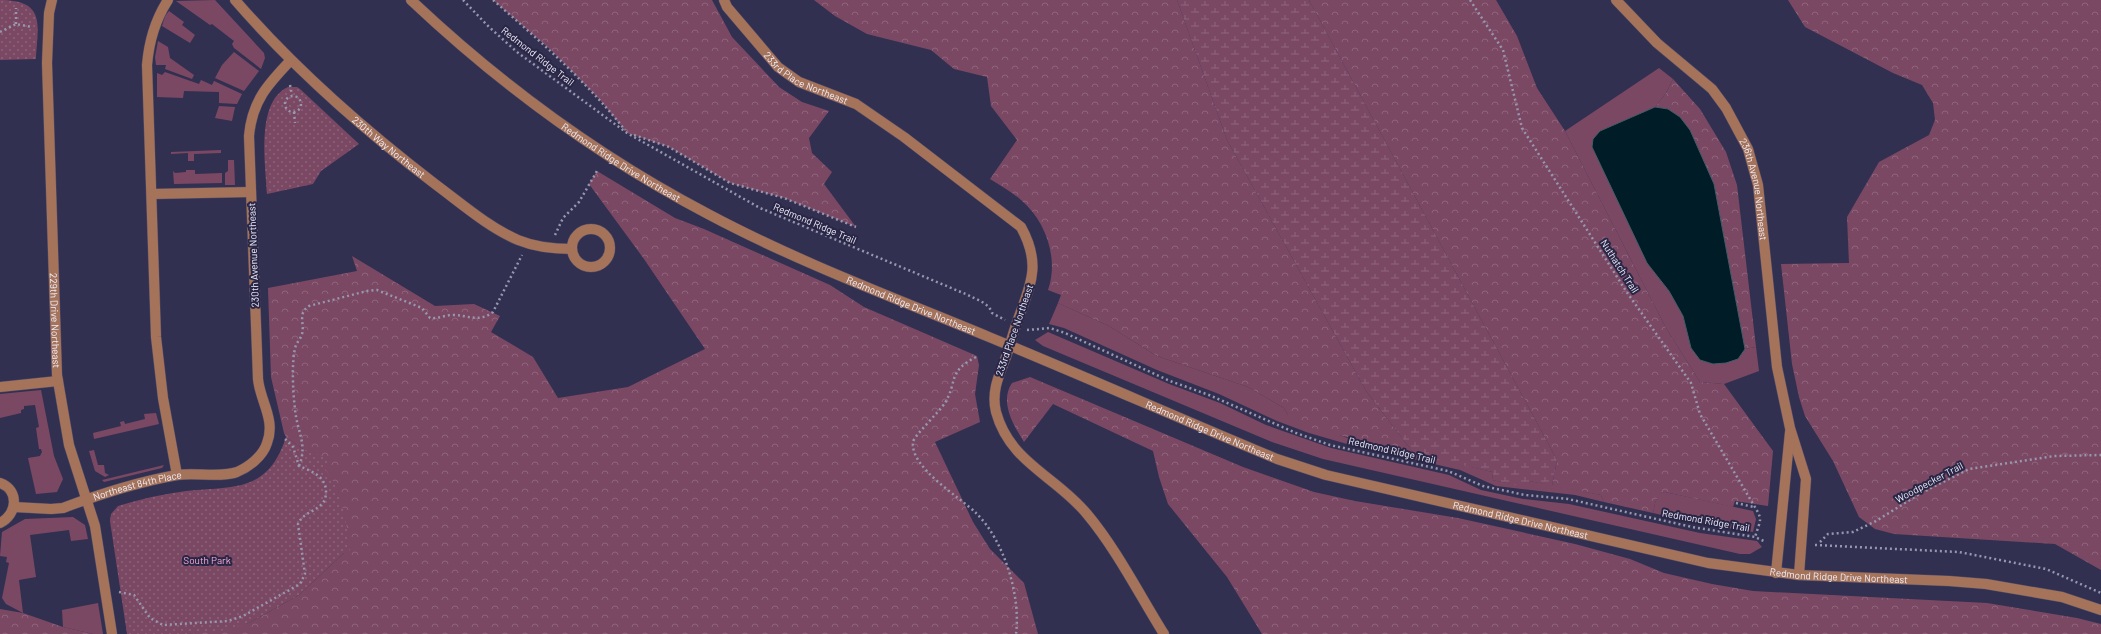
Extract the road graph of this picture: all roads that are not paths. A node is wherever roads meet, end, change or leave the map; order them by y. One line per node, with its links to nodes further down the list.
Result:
1 (52, 0): 12 (street, 229th Drive Northeast)
2 (168, 0): 9 (street)
3 (234, 0): 7 (street, 230th Way Northeast)
4 (411, 0): 11 (street, Redmond Ridge Drive Northeast)
5 (724, 0): 11 (street, 233rd Place Northeast)
6 (1616, 0): 14 (street, 236th Avenue Northeast)
7 (291, 60): 8 (street, 230th Avenue Northeast); 10 (street, 230th Way Northeast)
8 (251, 192): 9 (street); 15 (street, 230th Avenue Northeast)
9 (152, 194): 16 (street)
10 (572, 249)
11 (1010, 346): 21 (street, Redmond Ridge Drive Northeast); 25 (street, 233rd Place Northeast)
12 (58, 381): 13 (street); 18 (street, 229th Drive Northeast)
13 (0, 387)
14 (1790, 428): 21 (street, 236th Avenue Northeast); 22 (street, 236th Avenue Northeast)
15 (257, 458): 16 (street, Northeast 84th Place)
16 (177, 475): 18 (street, Northeast 84th Place)
17 (0, 483): 19 (street)
18 (87, 499): 19 (street, Northeast 84th Place); 24 (street, 229th Drive Northeast)
19 (14, 506): 20 (street)
20 (0, 523)
21 (1776, 573): 22 (street, Redmond Ridge Drive Northeast)
22 (1799, 575): 23 (street, Redmond Ridge Drive Northeast)
23 (2101, 610)
24 (112, 634)
25 (1164, 634)

